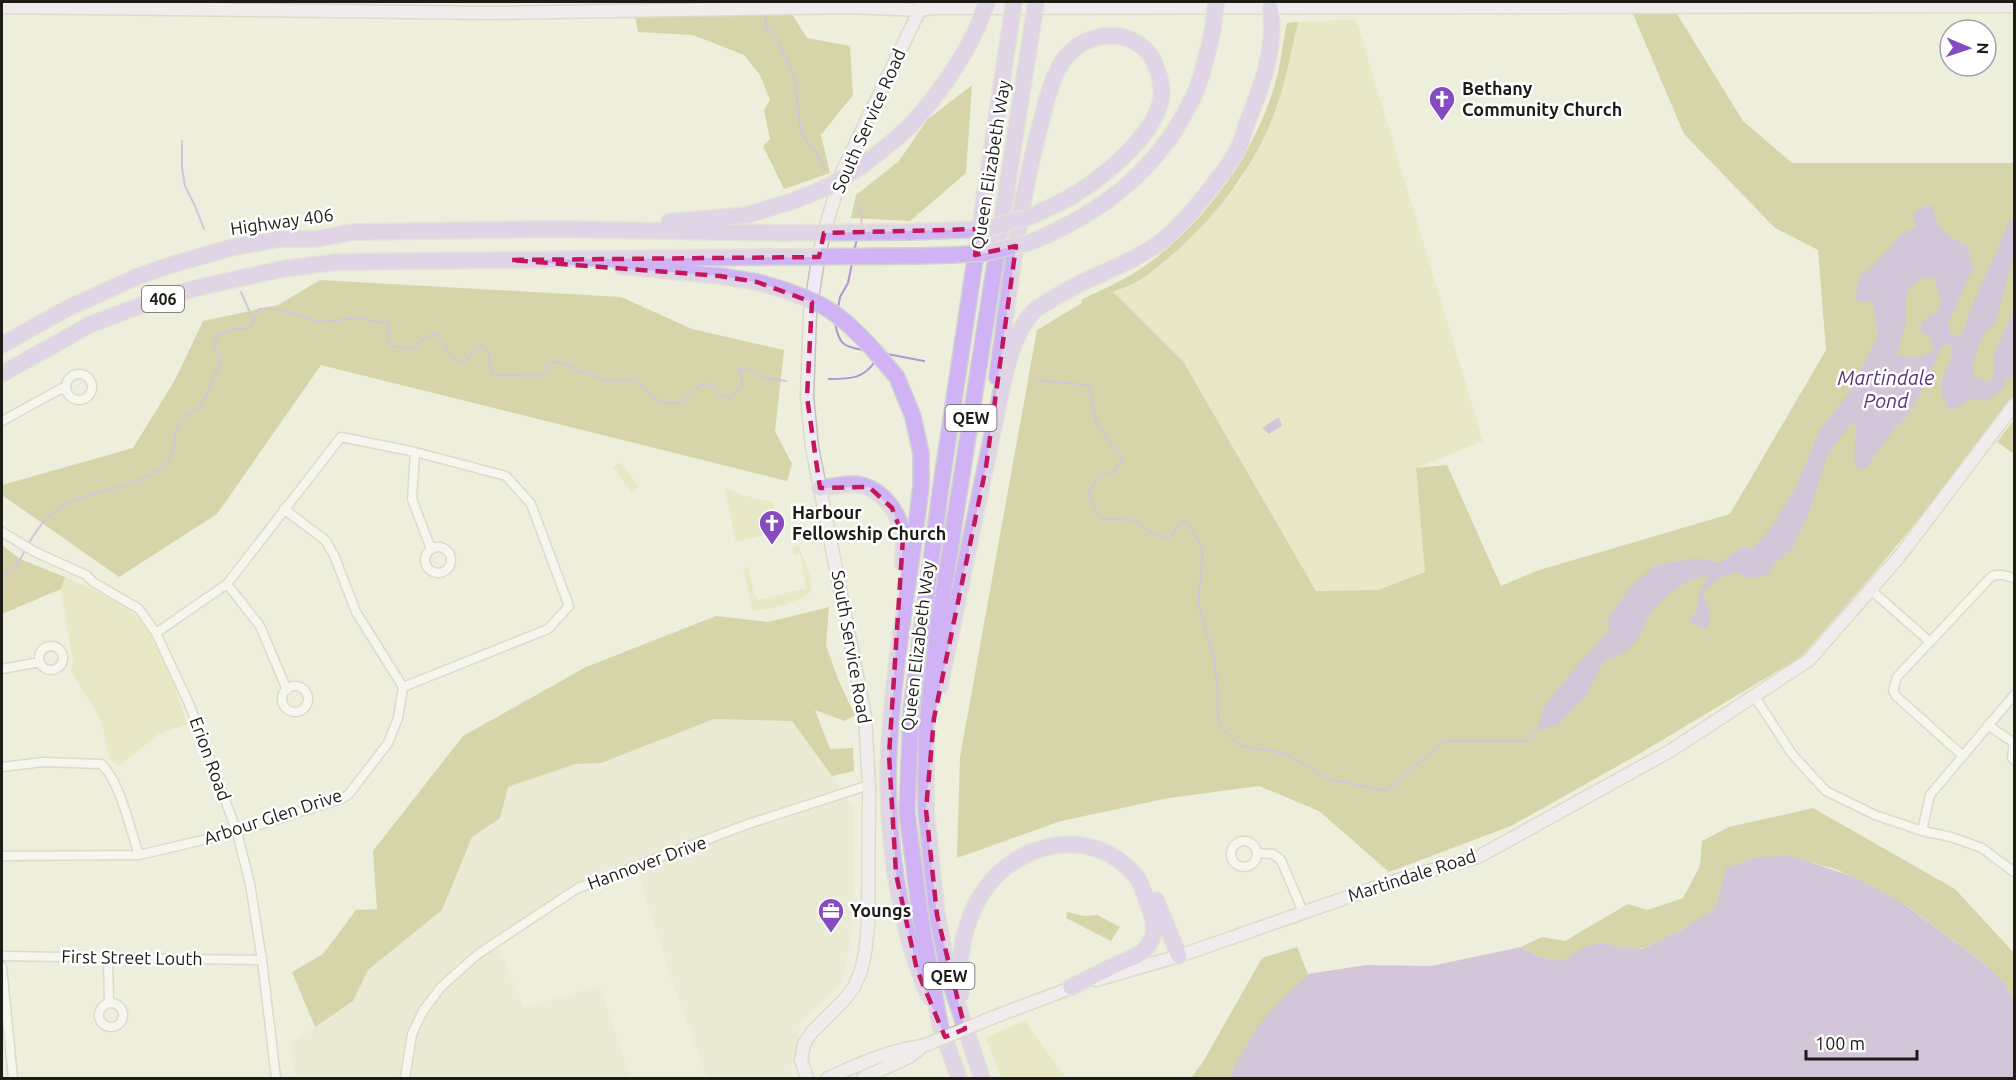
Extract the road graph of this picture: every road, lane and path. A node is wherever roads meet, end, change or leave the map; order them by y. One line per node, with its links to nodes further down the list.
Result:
1 (987, 2): 10 (highway, bridge)
2 (1014, 2): 59 (highway, Queen Elizabeth Way / QEW, bridge)
3 (1036, 2): 43 (highway, Queen Elizabeth Way / QEW, bridge)
4 (1216, 2): 11 (highway, bridge)
5 (1270, 5): 6 (main road); 7 (main road); 18 (highway)
6 (922, 6): 9 (main road); 19 (main road, South Service Road)
7 (2014, 6)
8 (2, 7): 9 (main road)
9 (490, 7)
10 (553, 229): 12 (highway, Highway 406 / 406); 18 (highway, bridge)
11 (510, 260): 13 (highway, 406); 31 (highway, bridge)
12 (2, 345)
13 (2, 374)
14 (66, 386): 16 (street)
15 (2014, 405): 27 (main road, Martindale Road)
16 (2, 421)
17 (415, 452): 20 (street); 24 (street); 33 (street)
18 (986, 467): 43 (highway)
19 (820, 489): 31 (highway); 42 (main road, South Service Road)
20 (284, 509): 26 (street); 33 (street)
21 (2, 532): 23 (street, Erion Road)
22 (2, 538): 23 (street, Erion Road)
23 (15, 544): 28 (street, Erion Road)
24 (431, 549)
25 (2014, 578): 29 (street)
26 (227, 584): 28 (street); 34 (street)
27 (1872, 590): 29 (street); 36 (main road, Martindale Road)
28 (156, 633): 45 (street, Erion Road)
29 (1929, 641): 39 (street)
30 (40, 662): 32 (street)
31 (897, 663): 59 (highway)
32 (2, 669)
33 (404, 687): 45 (street, Arbour Glen Drive)
34 (286, 690)
35 (2014, 695): 37 (street)
36 (1755, 697): 44 (street); 51 (main road, Martindale Road)
37 (1988, 725): 38 (street); 39 (street)
38 (2014, 743): 40 (street)
39 (1962, 755): 44 (street)
40 (2014, 760)
41 (2, 767): 47 (street)
42 (869, 784): 64 (street, Hannover Drive); 65 (main road, South Service Road)
43 (926, 810): 60 (highway, Queen Elizabeth Way / QEW)
44 (1922, 831): 49 (street)
45 (237, 832): 47 (street, Arbour Glen Drive); 55 (street, Erion Road)
46 (1257, 853): 51 (street)
47 (139, 855): 48 (street, Arbour Glen Drive)
48 (2, 856)
49 (2014, 872)
50 (1140, 883): 53 (highway); 57 (highway); 60 (highway)
51 (1303, 912): 53 (main road, Martindale Road)
52 (2, 956): 54 (street, First Street Louth)
53 (1179, 956): 57 (main road, Martindale Road)
54 (108, 958): 55 (street, First Street Louth); 58 (street)
55 (262, 960): 63 (street, Erion Road)
56 (2, 967): 62 (street)
57 (1071, 987): 61 (main road, Martindale Road, bridge)
58 (109, 1003)
59 (940, 1025): 68 (highway, Queen Elizabeth Way / QEW)
60 (967, 1035): 69 (highway, Queen Elizabeth Way / QEW)
61 (922, 1046): 66 (main road, Martindale Road); 67 (main road, Martindale Road)
62 (13, 1078)
63 (276, 1078)
64 (405, 1078)
65 (807, 1078)
66 (828, 1078)
67 (863, 1078)
68 (958, 1078)
69 (982, 1078)

